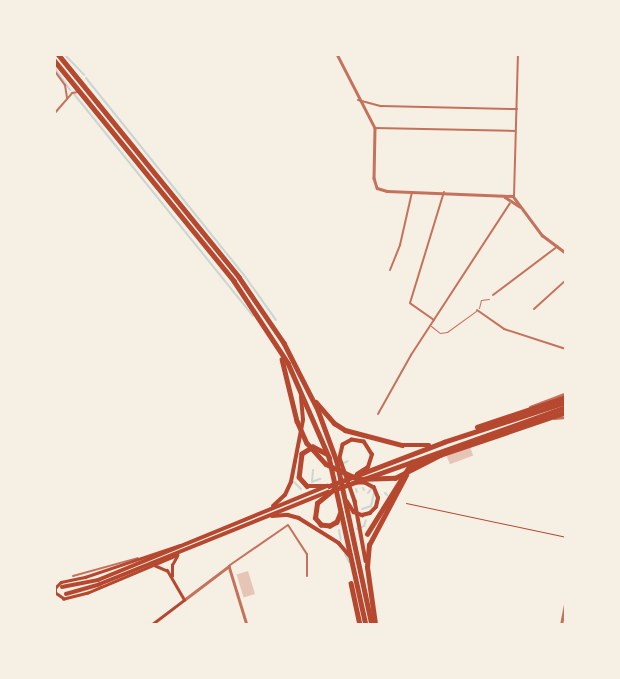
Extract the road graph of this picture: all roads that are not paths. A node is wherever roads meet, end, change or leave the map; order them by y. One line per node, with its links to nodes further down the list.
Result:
1 (58, 54): 32 (highway)
2 (337, 54): 8 (street)
3 (518, 54): 9 (street)
4 (54, 60): 6 (highway)
5 (54, 70): 7 (street)
6 (81, 93): 7 (street); 29 (highway)
7 (66, 99): 10 (street)
8 (358, 100): 9 (street); 11 (street)
9 (517, 109): 12 (street)
10 (54, 114)
11 (375, 128): 12 (street); 13 (street)
12 (516, 131): 16 (street)
13 (412, 191): 14 (street); 21 (street)
14 (444, 192): 15 (street); 27 (street)
15 (502, 195): 16 (street); 17 (street)
16 (513, 197): 17 (street); 18 (street)
17 (510, 202): 18 (street); 27 (street)
18 (521, 207): 19 (street)
19 (558, 246): 20 (street); 23 (street)
20 (566, 253)
21 (390, 270)
22 (566, 280): 25 (street)
23 (493, 295)
24 (489, 299): 26 (lane)
25 (534, 309)
26 (477, 310): 28 (lane); 30 (street)
27 (435, 320): 28 (street)
28 (431, 326): 35 (street)
29 (272, 336): 31 (highway); 34 (highway)
30 (566, 349)
31 (297, 381): 39 (highway); 46 (main road)
32 (310, 393): 37 (highway); 40 (highway)
33 (566, 397): 37 (highway); 44 (highway)
34 (566, 412): 36 (highway); 36 (street)
35 (378, 414)
36 (523, 421): 38 (highway)
37 (444, 442): 41 (highway)
38 (441, 449): 41 (highway); 44 (highway)
39 (329, 457): 40 (highway); 42 (highway)
40 (339, 470): 41 (main road); 43 (highway); 48 (main road)
41 (349, 481): 42 (highway); 43 (main road)
42 (331, 488): 45 (highway); 46 (main road); 47 (main road)
43 (344, 500): 45 (highway); 68 (highway)
44 (389, 501): 48 (highway); 55 (highway)
45 (342, 508): 52 (highway)
46 (264, 511): 49 (main road)
47 (260, 519): 49 (main road); 52 (main road)
48 (365, 535): 55 (main road)
49 (188, 545): 50 (main road); 51 (main road); 60 (main road); 61 (main road)
50 (179, 554): 53 (main road); 58 (main road)
51 (138, 558): 53 (main road); 56 (street)
52 (354, 565): 67 (highway)
53 (152, 566): 58 (main road)
54 (229, 566): 57 (street); 63 (street); 65 (street)
55 (367, 567): 68 (highway)
56 (73, 576)
57 (307, 576)
58 (173, 579): 63 (main road)
59 (351, 583): 66 (highway)
60 (62, 587)
61 (66, 594)
62 (566, 599): 69 (street)
63 (184, 600): 64 (main road)
64 (151, 625)
65 (247, 625)
66 (360, 625)
67 (366, 625)
68 (374, 625)
69 (561, 625)

